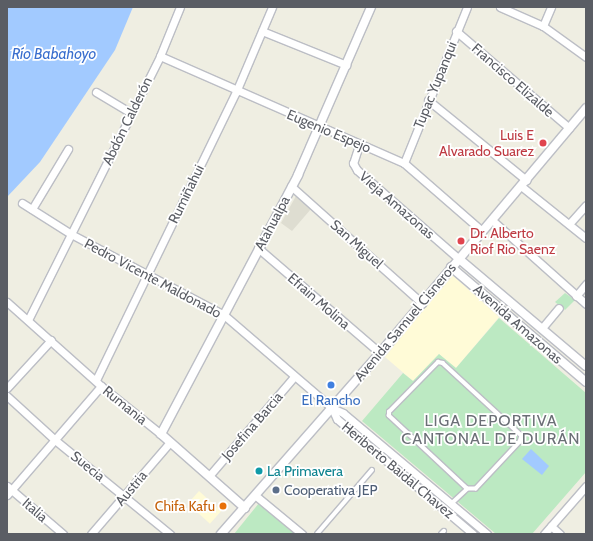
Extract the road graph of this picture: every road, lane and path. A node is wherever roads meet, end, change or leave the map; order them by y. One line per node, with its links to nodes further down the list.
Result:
1 (180, 7): 10 (street, Abdón Calderón)
2 (272, 7): 8 (street, Rumiñahui)
3 (371, 7): 12 (street, Atahualpa)
4 (467, 7): 9 (street, Tupac Yupanqui)
5 (500, 7): 7 (street)
6 (551, 7): 7 (street)
7 (543, 26): 11 (street)
8 (262, 31): 12 (street); 14 (street, Rumiñahui)
9 (456, 31): 15 (street, Tupac Yupanqui); 19 (street, Francisco Elizalde)
10 (160, 56): 14 (street, Eugenio Espejo); 17 (street, Abdón Calderón)
11 (586, 57)
12 (346, 65): 18 (street, Atahualpa)
13 (96, 92): 17 (street)
14 (236, 92): 18 (street, Eugenio Espejo); 36 (street, Rumiñahui)
15 (428, 100): 22 (street, Tupac Yupanqui); 23 (street)
16 (586, 108): 19 (street, Avenida Samuel Cisneros)
17 (131, 113): 31 (street, Abdón Calderón)
18 (320, 127): 20 (street, Eugenio Espejo); 24 (street, Atahualpa)
19 (569, 128): 23 (street, Avenida Samuel Cisneros)
20 (359, 144): 22 (street, Eugenio Espejo); 34 (street, Vieja Amazonas)
21 (68, 149): 27 (street)
22 (404, 163): 30 (street, Eugenio Espejo)
23 (523, 183): 28 (street, Avenida Samuel Cisneros); 29 (street)
24 (291, 186): 33 (street, Atahualpa); 40 (street, San Miguel)
25 (22, 203): 27 (street, Pedro Vicente Maldonado)
26 (586, 205): 29 (street)
27 (32, 208): 31 (street, Pedro Vicente Maldonado)
28 (492, 220): 30 (street, Avenida Samuel Cisneros); 38 (street)
29 (569, 224): 32 (street)
30 (482, 231): 34 (street, Avenida Samuel Cisneros)
31 (71, 234): 36 (street, Pedro Vicente Maldonado); 44 (street, Abdón Calderón)
32 (586, 238)
33 (258, 248): 43 (street, Atahualpa); 47 (street, Efrain Molina)
34 (458, 258): 35 (street, Avenida Samuel Cisneros); 45 (street, Avenida Amazonas)
35 (451, 267): 40 (street, Avenida Samuel Cisneros); 51 (street, Avenida Amazonas)
36 (146, 275): 43 (street, Pedro Vicente Maldonado); 50 (street, Rumiñahui)
37 (586, 284): 38 (street)
38 (576, 296): 41 (street)
39 (7, 302): 44 (street, Rumania)
40 (422, 303): 47 (street, Avenida Samuel Cisneros)
41 (586, 304)
42 (560, 308): 45 (street)
43 (224, 315): 49 (street, Pedro Vicente Maldonado); 56 (street, Atahualpa)
44 (28, 320): 46 (street, Rumania)
45 (542, 328): 48 (street, Avenida Amazonas)
46 (51, 340): 50 (street, Rumania); 53 (street)
47 (380, 353): 55 (street, Avenida Samuel Cisneros)
48 (586, 366)
49 (294, 377): 55 (street, Pedro Vicente Maldonado); 60 (street, Josefina Barcia)
50 (96, 380): 52 (street, Rumania)
51 (586, 382)
52 (101, 386): 56 (street, Rumania); 57 (street)
53 (7, 388)
54 (7, 396): 57 (street, Suecia)
55 (332, 408): 65 (street, Avenida Samuel Cisneros); 66 (street, Heriberto Baidal Chavez); 75 (street, Heriberto Baidal Chavez)
56 (161, 434): 58 (street, Rumania)
57 (56, 440): 62 (street); 64 (street, Suecia)
58 (170, 442): 60 (street, Rumania); 64 (street, Austria)
59 (372, 470): 74 (lane)
60 (209, 476): 67 (street, Rumania)
61 (467, 489): 61 (lane); 66 (lane)
62 (8, 490): 69 (street, Italia)
63 (585, 490): 68 (street)
64 (125, 495): 70 (street, Austria); 71 (street, Suecia)
65 (256, 496): 67 (street, Avenida Samuel Cisneros); 73 (street)
66 (452, 504): 76 (street, Heriberto Baidal Chavez)
67 (245, 508): 72 (street, Avenida Samuel Cisneros)
68 (551, 526): 77 (street); 78 (street)
69 (63, 534)
70 (91, 534)
71 (170, 534)
72 (221, 534)
73 (302, 534)
74 (317, 534)
75 (473, 534)
76 (487, 534)
77 (544, 534)
78 (560, 534)

